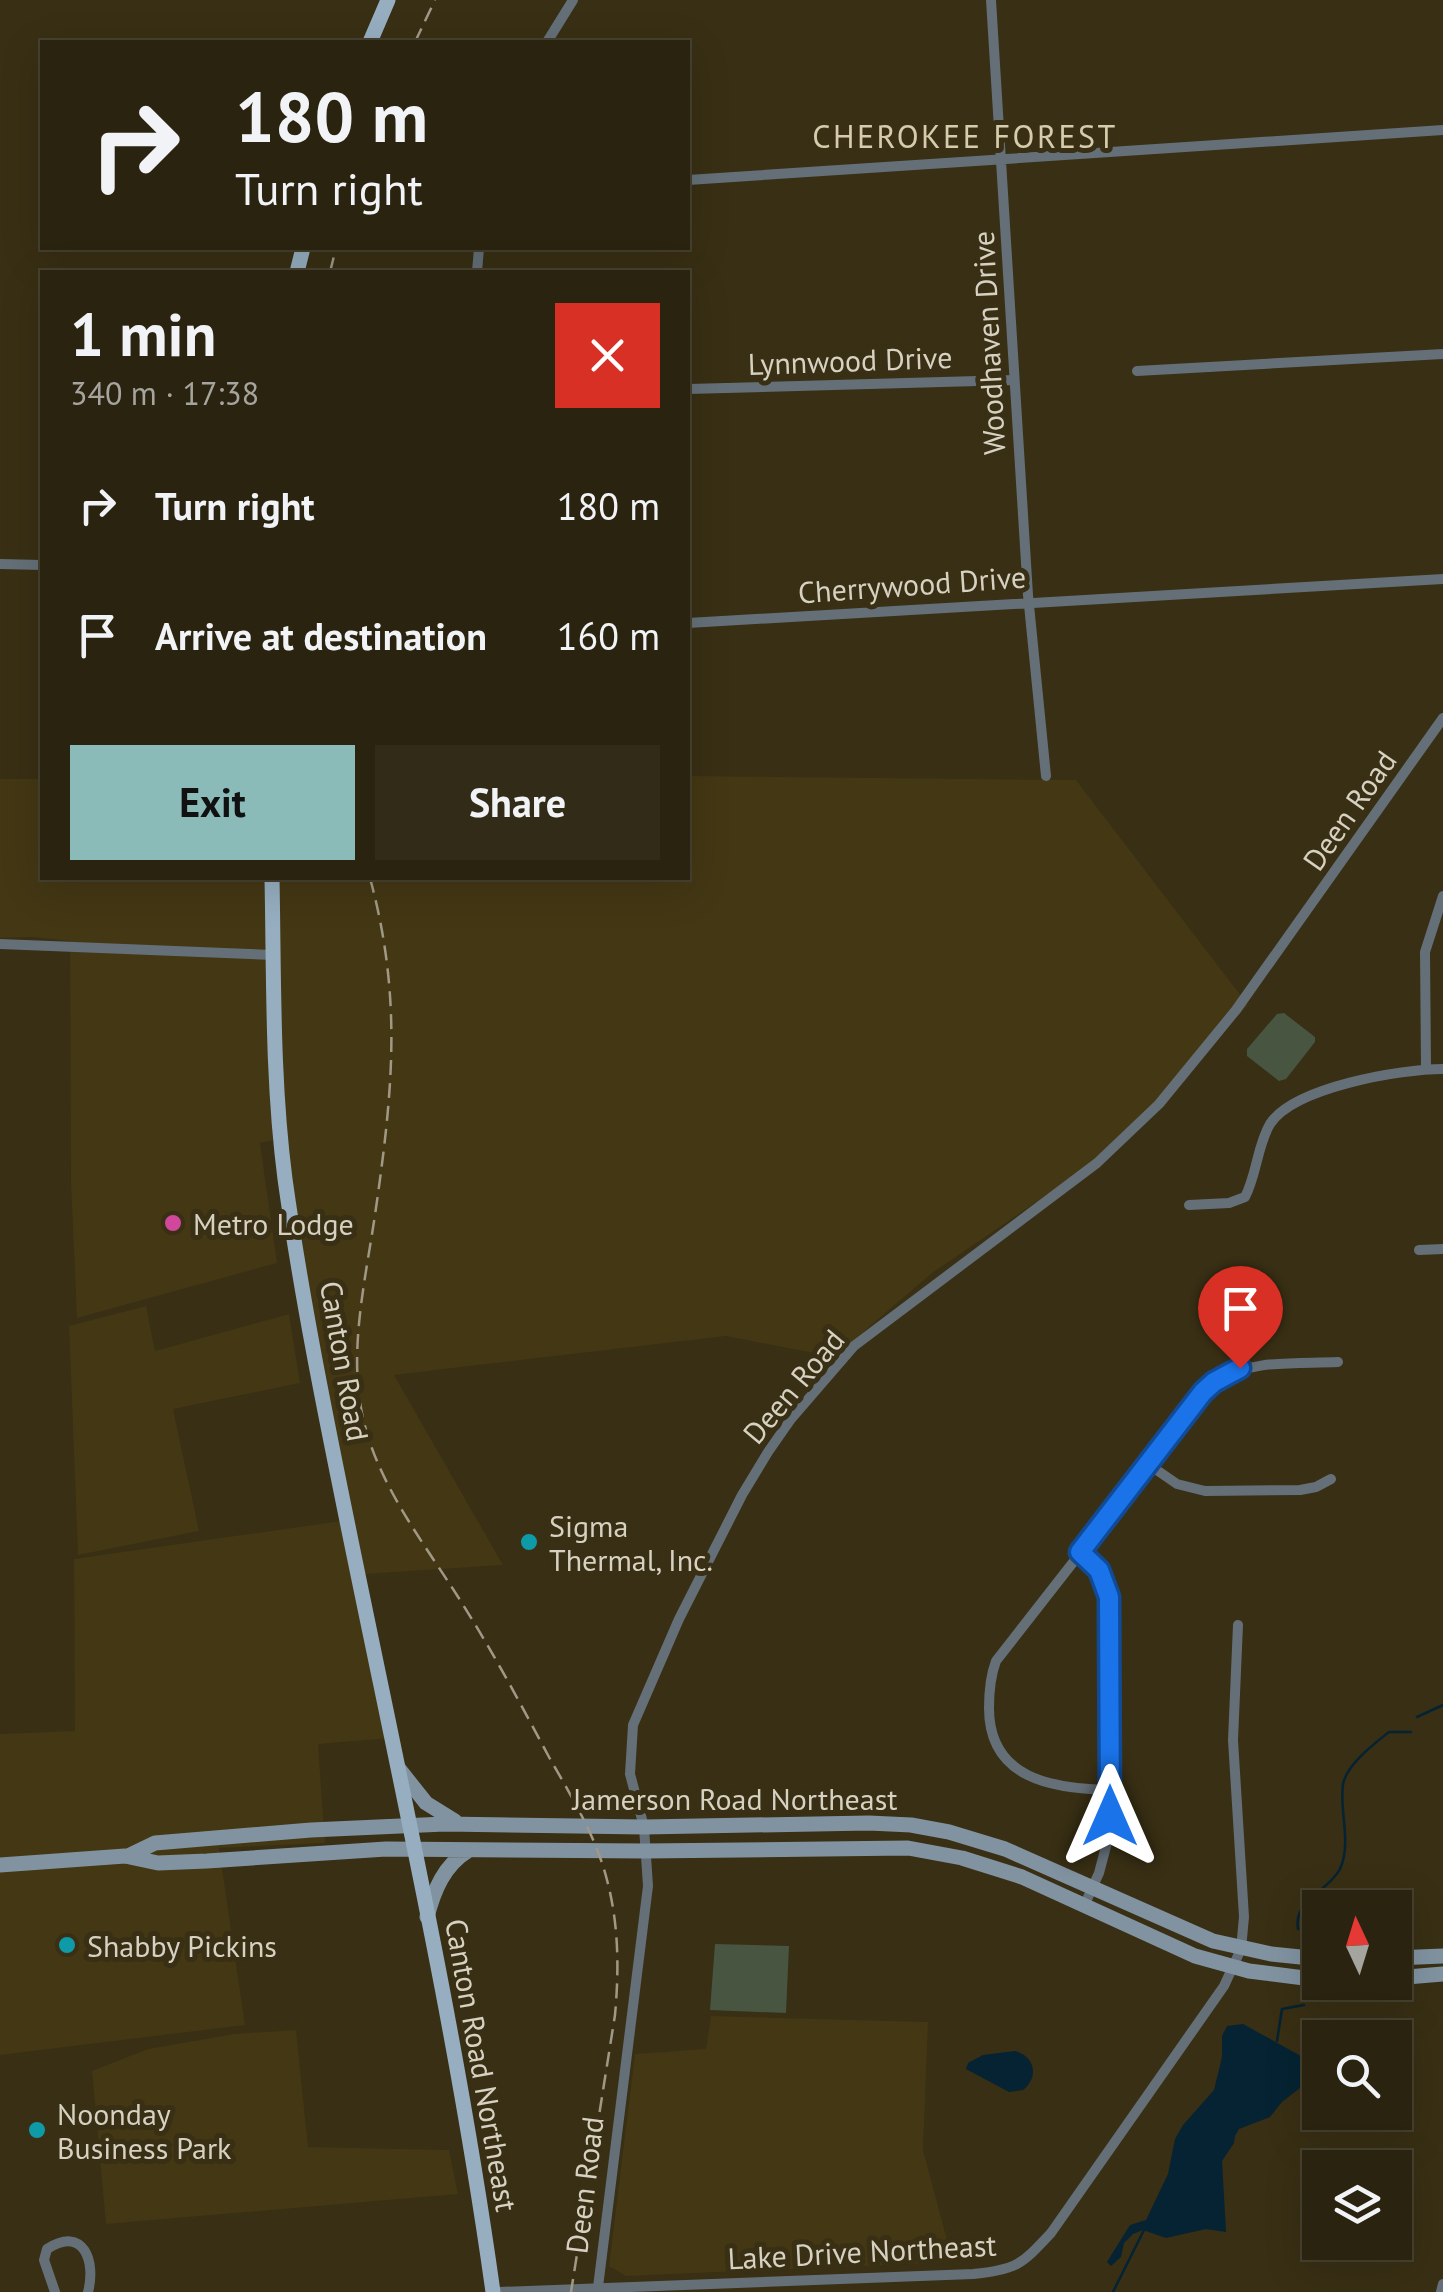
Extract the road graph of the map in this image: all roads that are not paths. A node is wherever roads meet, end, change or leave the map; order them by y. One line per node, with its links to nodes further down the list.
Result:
1 (388, 0): 4 (main road)
2 (573, 0): 5 (street)
3 (992, 0): 7 (street, Woodhaven Drive)
4 (371, 40)
5 (549, 40)
6 (1443, 130): 7 (street)
7 (1002, 160): 8 (street); 11 (street, Woodhaven Drive)
8 (690, 180)
9 (1443, 354): 10 (street)
10 (1137, 371)
11 (1014, 380): 12 (street, Lynnwood Drive); 16 (street, Woodhaven Drive)
12 (690, 389)
13 (0, 564): 14 (street)
14 (40, 564)
15 (1443, 579): 16 (street, Cherrywood Drive)
16 (1030, 601): 17 (street, Cherrywood Drive); 20 (street, Woodhaven Drive)
17 (690, 623)
18 (1443, 718): 19 (street, Deen Road)
19 (1438, 735): 39 (street, Deen Road)
20 (1046, 776)
21 (272, 880): 24 (main road, Canton Road)
22 (1443, 896): 25 (street)
23 (0, 944): 24 (street)
24 (274, 956): 35 (main road, Canton Road)
25 (1426, 1069): 26 (street); 27 (street)
26 (1443, 1069)
27 (1189, 1205)
28 (1443, 1249): 29 (street)
29 (1419, 1250)
30 (1338, 1362): 31 (street)
31 (1148, 1464): 32 (street); 33 (street)
32 (1330, 1478)
33 (1080, 1552): 36 (street); 36 (street)
34 (1238, 1625): 48 (street, Lake Drive Northeast)
35 (398, 1769): 37 (main road, Canton Road); 38 (street)
36 (1110, 1790): 45 (street)
37 (410, 1824): 38 (street, Jamerson Road Northeast); 40 (main road, Canton Road); 43 (street, Jamerson Road Northeast)
38 (463, 1824): 39 (street, Jamerson Road Northeast)
39 (644, 1827): 42 (street, Deen Road); 45 (street, Jamerson Road Northeast)
40 (414, 1849): 41 (street, Jamerson Road Northeast); 43 (street, Jamerson Road Northeast); 47 (main road, Canton Road Northeast)
41 (472, 1849): 42 (street, Jamerson Road Northeast); 47 (street)
42 (645, 1851): 46 (street, Jamerson Road Northeast); 57 (street, Deen Road)
43 (128, 1856): 44 (street, Jamerson Road Northeast)
44 (0, 1865)
45 (1093, 1888): 46 (street); 48 (street, Jamerson Road Northeast)
46 (1084, 1906): 52 (street, Jamerson Road Northeast)
47 (427, 1917): 60 (main road, Canton Road Northeast)
48 (1240, 1949): 51 (street, Jamerson Road Northeast); 52 (street, Lake Drive Northeast)
49 (1443, 1956): 50 (street)
50 (1412, 1957)
51 (1302, 1958)
52 (1233, 1968): 55 (street, Jamerson Road Northeast); 57 (street, Lake Drive Northeast)
53 (1443, 1974): 54 (street)
54 (1412, 1977)
55 (1302, 1978)
56 (1443, 2284): 61 (street)
57 (598, 2287): 60 (street, Lake Drive Northeast)
58 (55, 2292): 59 (street)
59 (88, 2292)
60 (496, 2292)
61 (1441, 2292)

